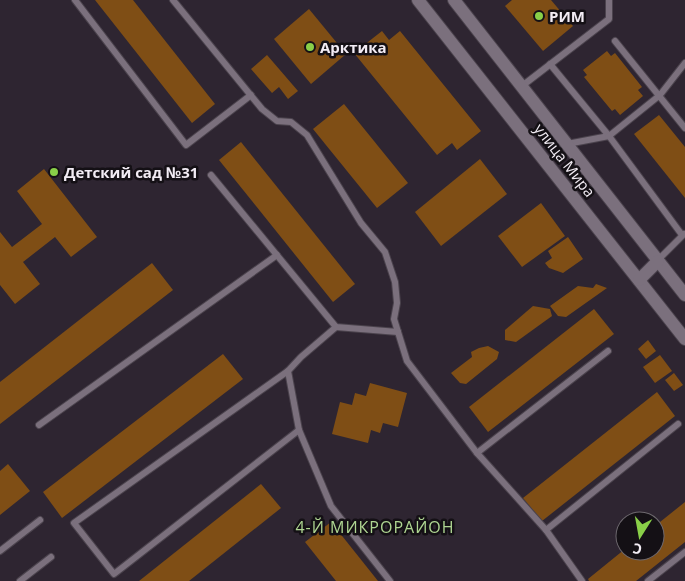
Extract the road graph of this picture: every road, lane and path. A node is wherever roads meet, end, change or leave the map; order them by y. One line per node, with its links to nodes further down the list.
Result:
1 (75, 0): 10 (lane)
2 (174, 0): 10 (lane)
3 (454, 0): 9 (street, улица Мира)
4 (609, 0): 8 (lane)
5 (424, 2): 19 (street, улица Мира)
6 (615, 41): 11 (lane)
7 (685, 63): 11 (lane)
8 (550, 64): 9 (lane); 13 (lane)
9 (522, 86): 14 (street, улица Мира)
10 (251, 95): 22 (lane)
11 (660, 95): 12 (lane); 13 (lane)
12 (685, 128)
13 (610, 136): 14 (lane); 16 (lane)
14 (567, 144): 18 (street, улица Мира)
15 (211, 175): 17 (lane)
16 (683, 234): 18 (lane)
17 (277, 255): 21 (lane); 27 (lane)
18 (658, 261): 19 (street); 20 (street, улица Мира)
19 (639, 280): 23 (street, улица Мира)
20 (685, 295)
21 (336, 327): 22 (lane); 25 (lane)
22 (398, 332): 29 (lane)
23 (685, 339)
24 (608, 351): 29 (lane)
25 (288, 371): 28 (lane); 28 (lane)
26 (678, 424): 31 (lane)
27 (39, 425)
28 (299, 430): 36 (lane)
29 (477, 453): 31 (lane)
30 (40, 520): 32 (lane)
31 (546, 530): 37 (lane)
32 (0, 551)
33 (685, 552): 38 (lane)
34 (51, 557): 35 (lane)
35 (20, 581)
36 (390, 581)
37 (582, 581)
38 (648, 581)

